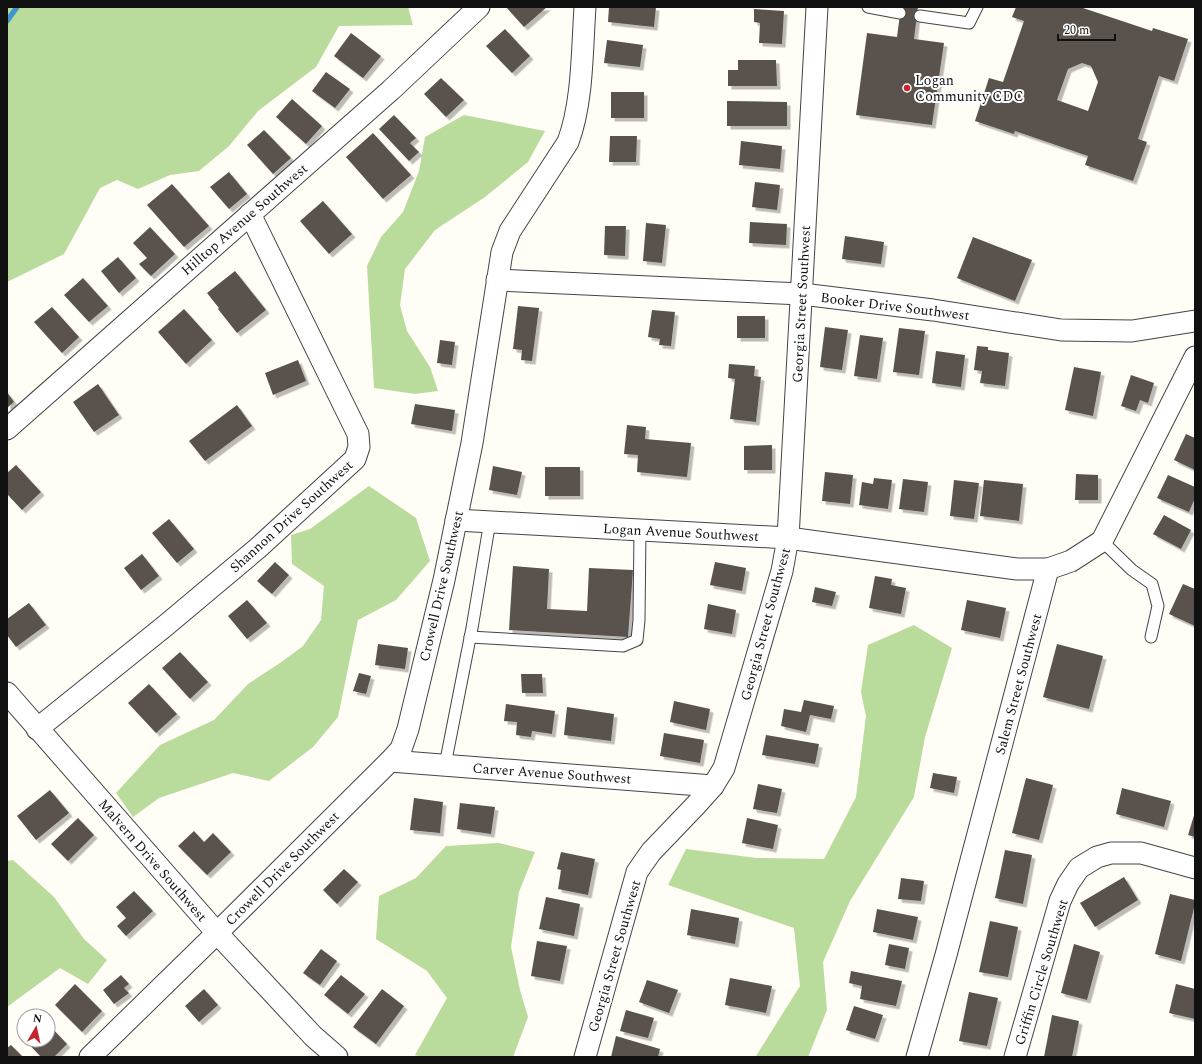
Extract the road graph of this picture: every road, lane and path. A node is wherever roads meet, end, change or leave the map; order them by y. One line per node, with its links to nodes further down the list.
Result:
1 (479, 7): 8 (street, Hilltop Avenue Southwest)
2 (585, 7): 9 (street, Crowell Drive Southwest)
3 (817, 7): 10 (street, Georgia Street Southwest)
4 (868, 7): 6 (lane)
5 (977, 7): 7 (lane)
6 (900, 13)
7 (920, 16)
8 (250, 214): 14 (street, Hilltop Avenue Southwest); 24 (street, Shannon Drive Southwest)
9 (497, 280): 10 (street, Booker Drive Southwest); 15 (street, Crowell Drive Southwest)
10 (802, 294): 11 (street, Booker Drive Southwest); 18 (street, Georgia Street Southwest)
11 (1193, 322): 12 (street)
12 (1195, 352)
13 (1195, 357): 19 (street)
14 (7, 429)
15 (456, 520): 16 (street, Logan Avenue Southwest); 25 (street, Crowell Drive Southwest)
16 (490, 522): 17 (street, Logan Avenue Southwest); 22 (lane)
17 (640, 530): 18 (street, Logan Avenue Southwest); 22 (lane)
18 (788, 538): 20 (street, Logan Avenue Southwest); 27 (street, Georgia Street Southwest)
19 (1102, 541): 20 (street); 21 (lane)
20 (1048, 569): 33 (street, Salem Street Southwest)
21 (1151, 637)
22 (470, 638): 26 (lane)
23 (7, 694): 24 (street, Malvern Drive Southwest)
24 (37, 729): 29 (street, Malvern Drive Southwest)
25 (390, 761): 26 (street, Carver Avenue Southwest); 29 (street, Crowell Drive Southwest)
26 (445, 765): 27 (street, Carver Avenue Southwest)
27 (713, 786): 32 (street, Georgia Street Southwest)
28 (1195, 868): 34 (street, Griffin Circle Southwest)
29 (217, 933): 30 (street, Crowell Drive Southwest); 31 (street, Malvern Drive Southwest)
30 (90, 1057)
31 (337, 1057)
32 (585, 1057)
33 (917, 1057)
34 (1015, 1057)

